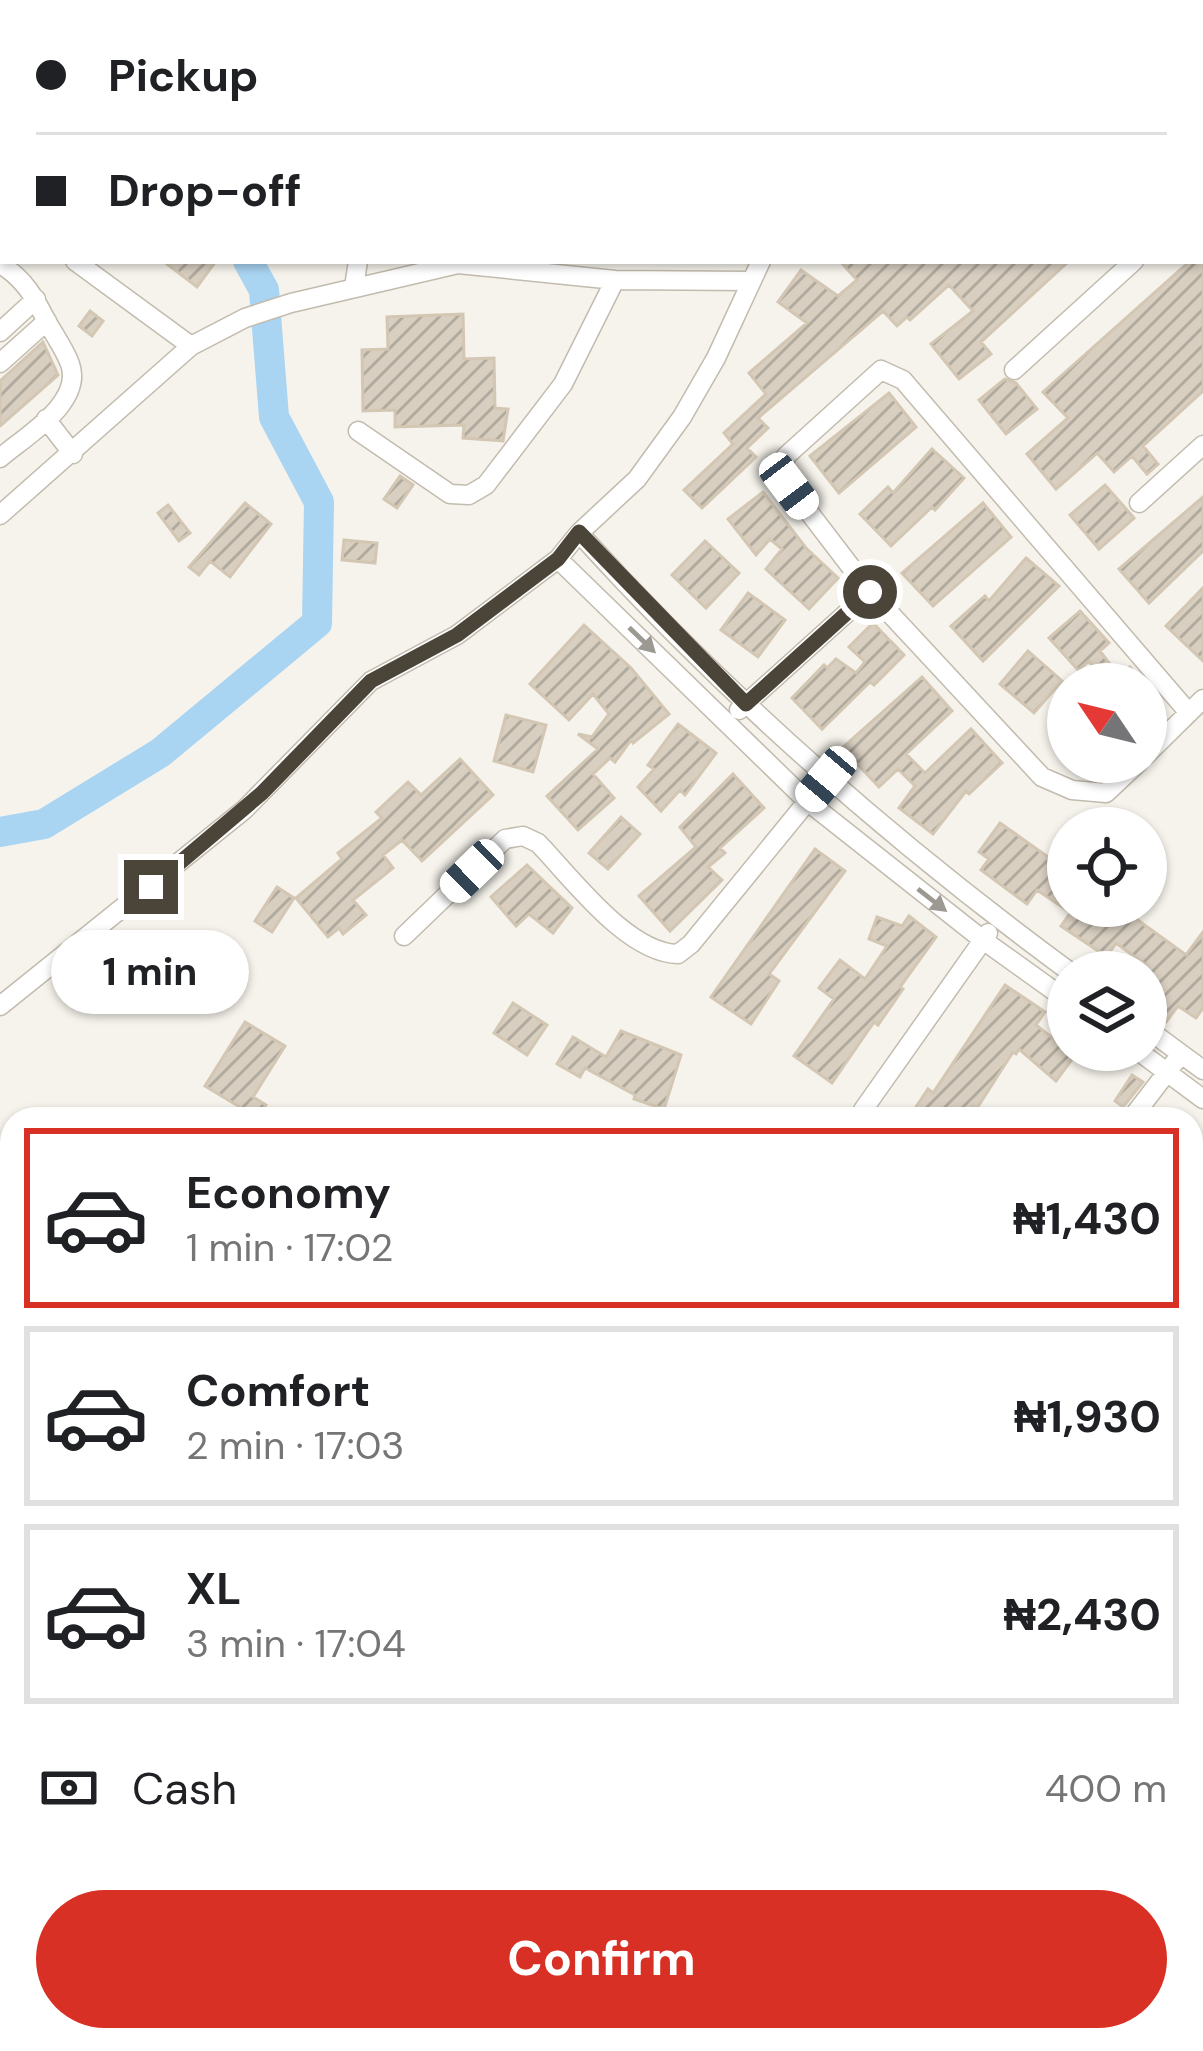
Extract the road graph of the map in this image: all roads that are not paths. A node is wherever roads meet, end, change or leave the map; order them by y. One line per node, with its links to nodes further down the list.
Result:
1 (0, 264): 12 (street)
2 (79, 264): 15 (street)
3 (358, 264): 11 (street)
4 (450, 264): 11 (street)
5 (504, 264): 8 (street)
6 (758, 264): 10 (street)
7 (1131, 264): 17 (street)
8 (572, 267): 9 (street)
9 (615, 280): 10 (street); 19 (street)
10 (750, 281): 25 (street)
11 (354, 287): 15 (street)
12 (36, 299): 13 (street); 14 (street)
13 (47, 321): 16 (street); 18 (street)
14 (0, 332)
15 (191, 346): 21 (street)
16 (0, 363)
17 (1013, 370)
18 (46, 419): 21 (street); 22 (street)
19 (358, 431)
20 (1203, 445): 23 (street)
21 (73, 454): 24 (street)
22 (0, 458)
23 (1139, 503)
24 (0, 515)
25 (579, 532): 26 (street); 28 (street)
26 (558, 559): 30 (street, one-way to 30); 42 (street)
27 (870, 592): 28 (street); 29 (street); 33 (street)
28 (746, 704): 30 (street); 32 (street)
29 (1196, 706): 31 (street)
30 (726, 721): 36 (street)
31 (1167, 734)
32 (826, 779): 36 (street); 37 (street)
33 (1047, 779)
34 (1056, 783): 35 (street)
35 (1116, 783)
36 (807, 801): 38 (street); 39 (street, one-way to 39)
37 (998, 919): 39 (street); 40 (street)
38 (404, 936)
39 (983, 940): 41 (street); 48 (street)
40 (1047, 955)
41 (1047, 986)
42 (0, 1006)
43 (1167, 1044): 44 (street)
44 (1181, 1054): 45 (street); 46 (street)
45 (1203, 1070)
46 (1168, 1072): 47 (street); 49 (street)
47 (1203, 1099)
48 (865, 1107)
49 (1140, 1107)

